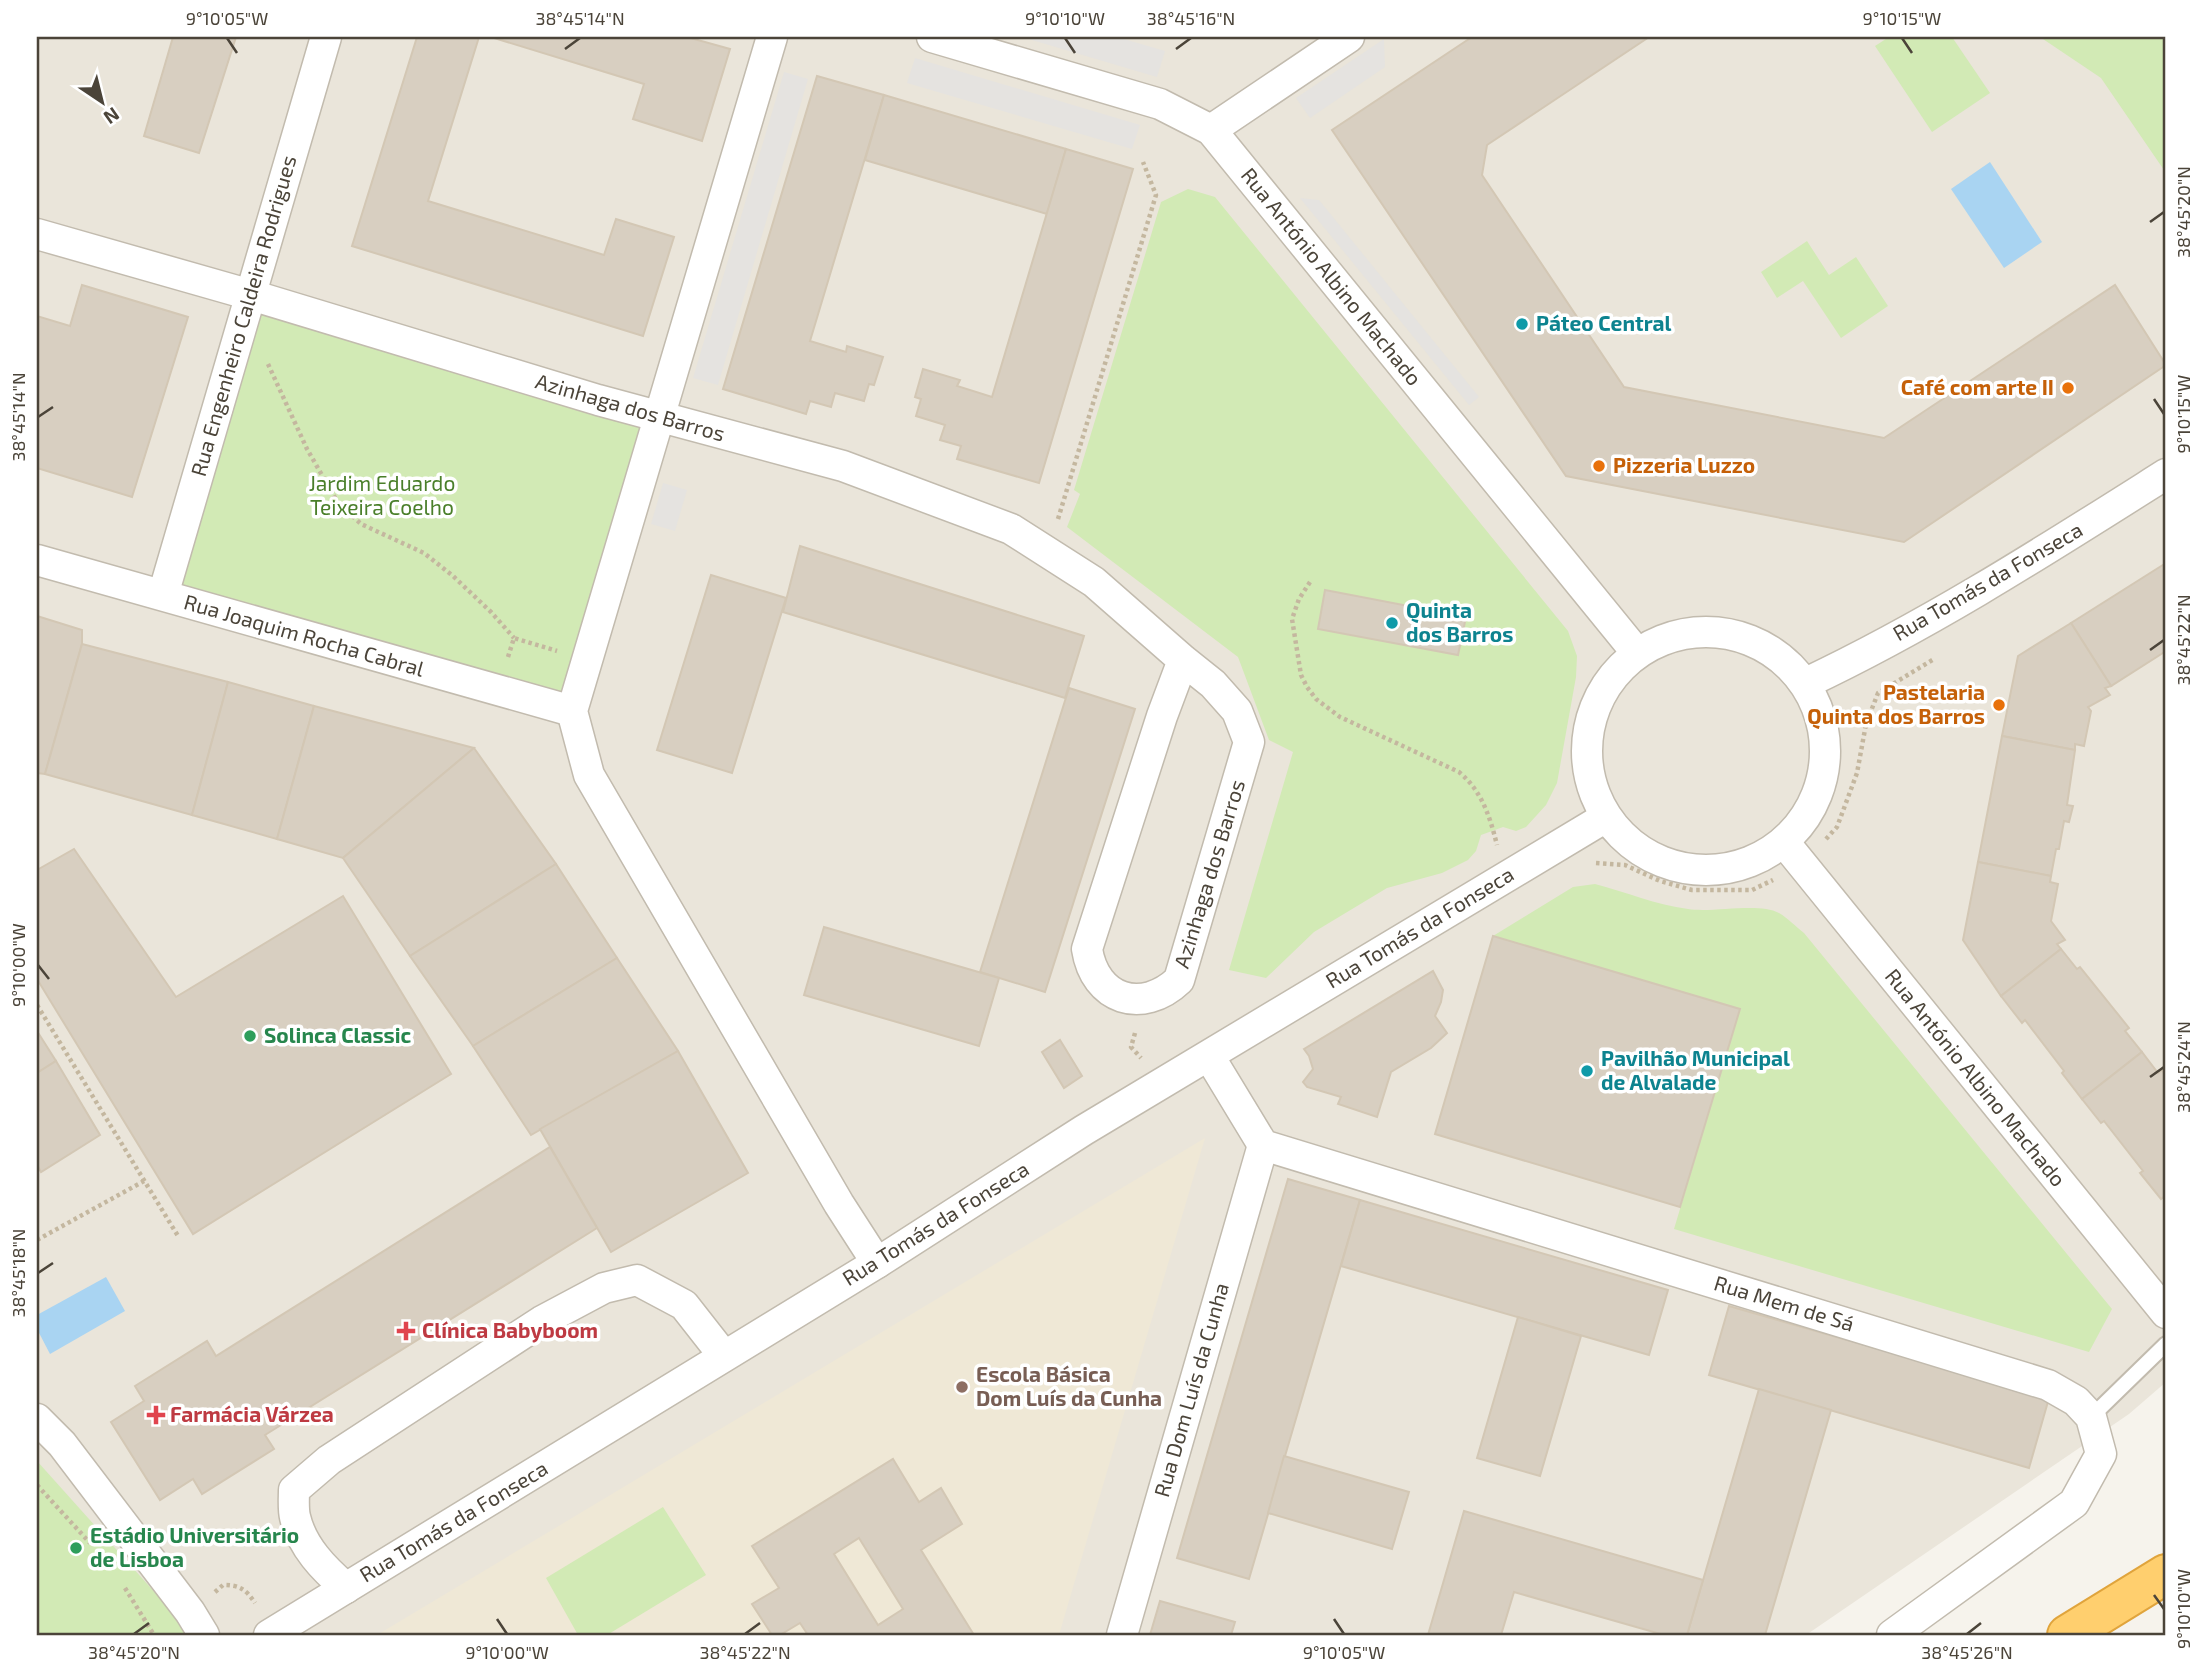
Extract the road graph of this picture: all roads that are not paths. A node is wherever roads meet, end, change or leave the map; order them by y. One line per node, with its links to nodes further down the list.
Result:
1 (326, 37): 7 (street, Rua Engenheiro Caldeira Rodrigues)
2 (772, 37): 8 (street)
3 (932, 37): 5 (street, Rua António Albino Machado)
4 (1349, 37): 5 (street)
5 (1211, 130): 12 (street, Rua António Albino Machado)
6 (37, 234): 7 (street, Azinhaga dos Barros)
7 (250, 295): 8 (street, Azinhaga dos Barros); 11 (street, Rua Engenheiro Caldeira Rodrigues)
8 (661, 418): 13 (street, Azinhaga dos Barros); 15 (street)
9 (2166, 474): 14 (street, Rua Tomás da Fonseca)
10 (37, 560): 11 (street, Rua Joaquim Rocha Cabral)
11 (163, 595): 15 (street, Rua Joaquim Rocha Cabral)
12 (1637, 653): 14 (street); 16 (street)
13 (1183, 660): 13 (street, Azinhaga dos Barros)
14 (1805, 683): 17 (street)
15 (572, 711): 20 (street)
16 (1606, 817): 17 (street); 18 (street, Rua Tomás da Fonseca)
17 (1793, 854): 21 (street, Rua António Albino Machado)
18 (1209, 1056): 19 (street); 20 (street, Rua Tomás da Fonseca)
19 (1263, 1145): 24 (street, Rua Mem de Sá); 30 (street, Rua Dom Luís da Cunha)
20 (877, 1263): 23 (street, Rua Tomás da Fonseca)
21 (2166, 1313)
22 (2166, 1344): 24 (lane)
23 (724, 1356): 27 (street, Rua Tomás da Fonseca); 27 (street)
24 (2091, 1417): 31 (street)
25 (37, 1419): 28 (street)
26 (2166, 1574): 32 (highway)
27 (346, 1588): 29 (street, Rua Tomás da Fonseca)
28 (204, 1635)
29 (269, 1635)
30 (1122, 1635)
31 (1892, 1635)
32 (2067, 1635)

